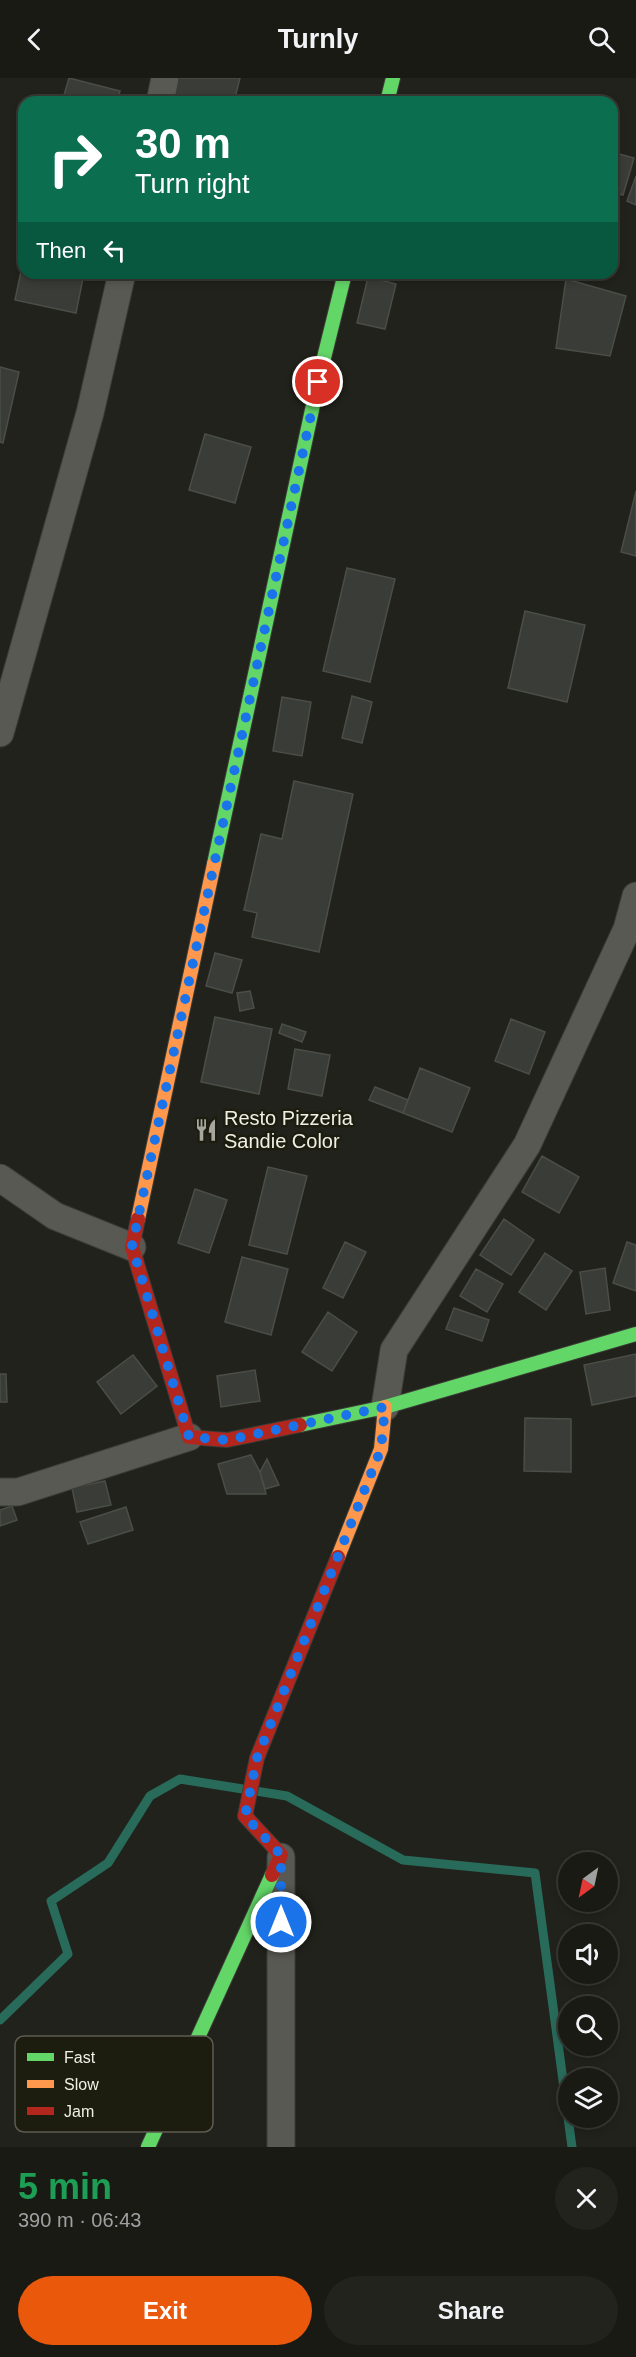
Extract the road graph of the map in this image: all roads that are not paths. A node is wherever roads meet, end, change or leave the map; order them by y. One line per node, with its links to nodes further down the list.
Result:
1 (165, 78): 3 (street)
2 (393, 78): 4 (street)
3 (161, 96)
4 (388, 96)
5 (121, 279): 7 (street)
6 (344, 279): 10 (street)
7 (0, 733)
8 (636, 896): 12 (street)
9 (0, 1178): 10 (street)
10 (132, 1246): 13 (street)
11 (636, 1334): 12 (street)
12 (385, 1407): 13 (street); 15 (street)
13 (189, 1437): 14 (street)
14 (0, 1492)
15 (281, 1855): 16 (street); 19 (street)
16 (199, 2036)
17 (155, 2132): 18 (street)
18 (148, 2147)
19 (281, 2147)

